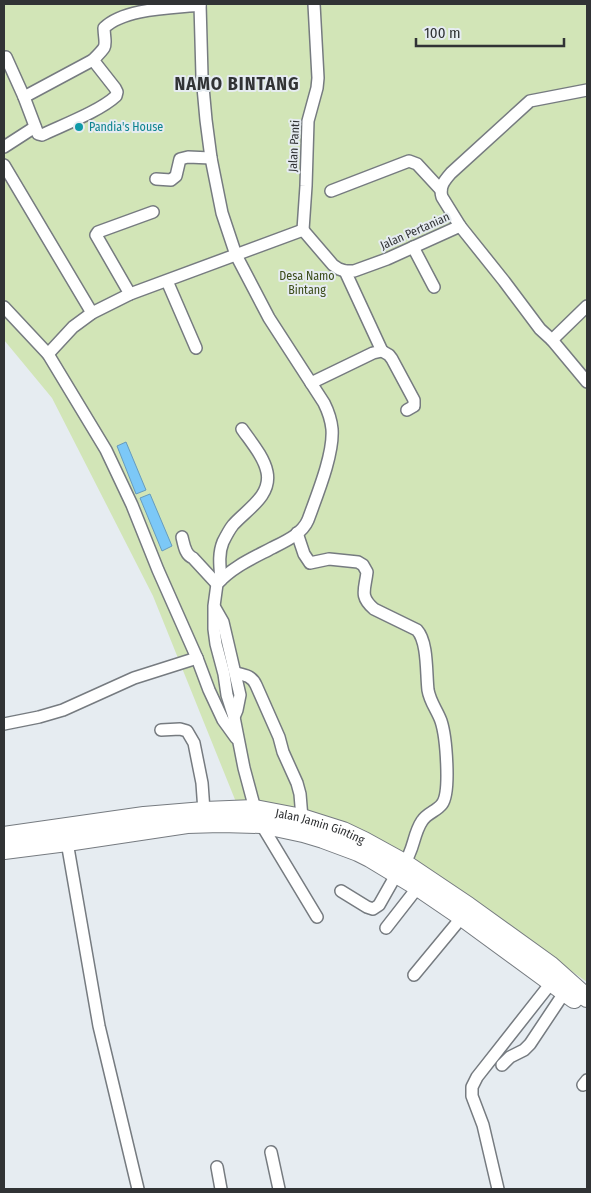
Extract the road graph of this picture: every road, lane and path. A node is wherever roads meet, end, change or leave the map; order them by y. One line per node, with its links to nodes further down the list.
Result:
1 (200, 4): 3 (street); 10 (street)
2 (314, 4): 17 (street, Jalan Panti)
3 (144, 8): 5 (street)
4 (6, 56): 7 (street)
5 (93, 60): 7 (street); 8 (street)
6 (587, 90): 13 (street)
7 (24, 97): 8 (street)
8 (35, 127): 9 (street)
9 (4, 147)
10 (211, 158): 12 (street); 19 (street)
11 (4, 165): 26 (street)
12 (156, 178)
13 (441, 190): 14 (street, Jalan Pertanian); 16 (street, Jalan Pertanian)
14 (331, 191)
15 (153, 212): 23 (street)
16 (460, 226): 18 (street, Jalan Pertanian); 27 (street)
17 (303, 230): 19 (street); 20 (street)
18 (413, 247): 20 (street, Jalan Pertanian); 22 (street)
19 (236, 255): 21 (street); 32 (street)
20 (345, 271): 29 (street)
21 (167, 281): 23 (street); 28 (street)
22 (434, 287)
23 (130, 294): 26 (street)
24 (4, 307): 30 (street)
25 (585, 311): 27 (street)
26 (92, 313): 30 (street)
27 (552, 340): 31 (street)
28 (196, 348)
29 (382, 351): 32 (street); 33 (street)
30 (48, 354): 39 (street)
31 (587, 382)
32 (311, 383): 35 (street)
33 (408, 410)
34 (242, 429): 37 (street)
35 (297, 534): 37 (street); 51 (street)
36 (182, 537): 37 (street)
37 (219, 582): 38 (street)
38 (214, 606): 40 (street); 41 (street)
39 (198, 658): 42 (street); 44 (street)
40 (236, 673): 41 (street); 47 (street)
41 (234, 717): 44 (street)
42 (4, 724)
43 (161, 730): 45 (street)
44 (238, 742): 46 (street)
45 (204, 811): 46 (highway, Jalan Jamin Ginting); 48 (highway, Jalan Jamin Ginting)
46 (258, 816): 47 (highway, Jalan Jamin Ginting); 48 (highway, Jalan Jamin Ginting); 51 (highway, Jalan Jamin Ginting); 54 (street)
47 (302, 818): 51 (highway, Jalan Jamin Ginting)
48 (67, 834): 49 (highway, Jalan Jamin Ginting); 50 (highway, Jalan Jamin Ginting); 64 (street)
49 (4, 836)
50 (4, 850)
51 (400, 869): 52 (highway, Jalan Jamin Ginting); 53 (street); 58 (highway, Jalan Jamin Ginting)
52 (418, 888): 55 (highway, Jalan Jamin Ginting); 56 (street)
53 (340, 891)
54 (317, 917)
55 (462, 917): 57 (street); 58 (highway, Jalan Jamin Ginting)
56 (386, 928)
57 (414, 976)
58 (562, 986): 59 (highway, Jalan Jamin Ginting); 60 (highway, Jalan Jamin Ginting); 61 (street); 67 (street)
59 (587, 998)
60 (587, 1008)
61 (502, 1065)
62 (271, 1152): 66 (street)
63 (217, 1167): 65 (street)
64 (138, 1189)
65 (221, 1189)
66 (278, 1189)
67 (498, 1189)

